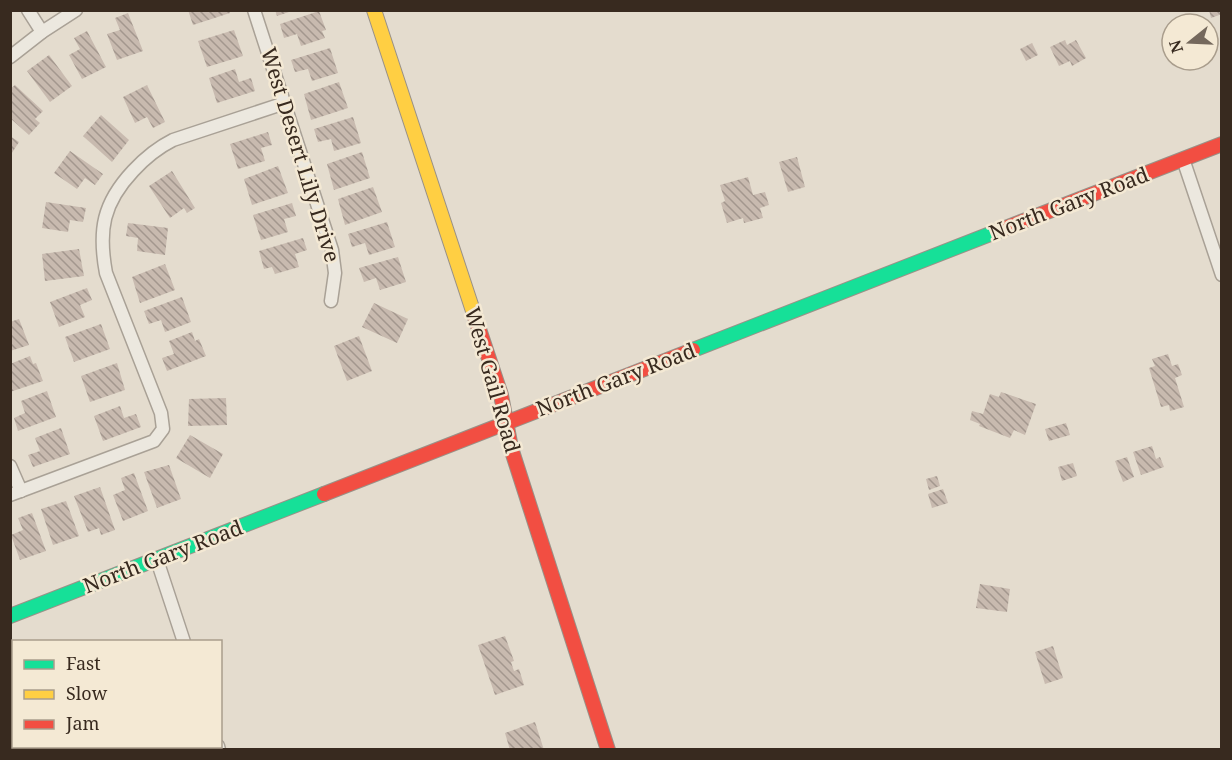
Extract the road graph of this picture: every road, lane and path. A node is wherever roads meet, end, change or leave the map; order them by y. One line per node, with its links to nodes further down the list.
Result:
1 (28, 10): 5 (street)
2 (76, 10): 5 (street)
3 (254, 10): 7 (street, West Desert Lily Drive)
4 (374, 10): 12 (street, West Gail Road)
5 (42, 32): 6 (street)
6 (10, 57)
7 (285, 103): 11 (street, West Desert Lily Drive); 14 (street)
8 (1221, 144): 9 (street, North Gary Road)
9 (1183, 159): 10 (street); 12 (street, North Gary Road)
10 (1221, 275)
11 (330, 302)
12 (506, 423): 15 (street, North Gary Road); 18 (street, West Gail Road)
13 (10, 466): 14 (street)
14 (16, 493)
15 (157, 560): 16 (street, North Gary Road); 17 (street)
16 (10, 616)
17 (183, 640)
18 (608, 750)

